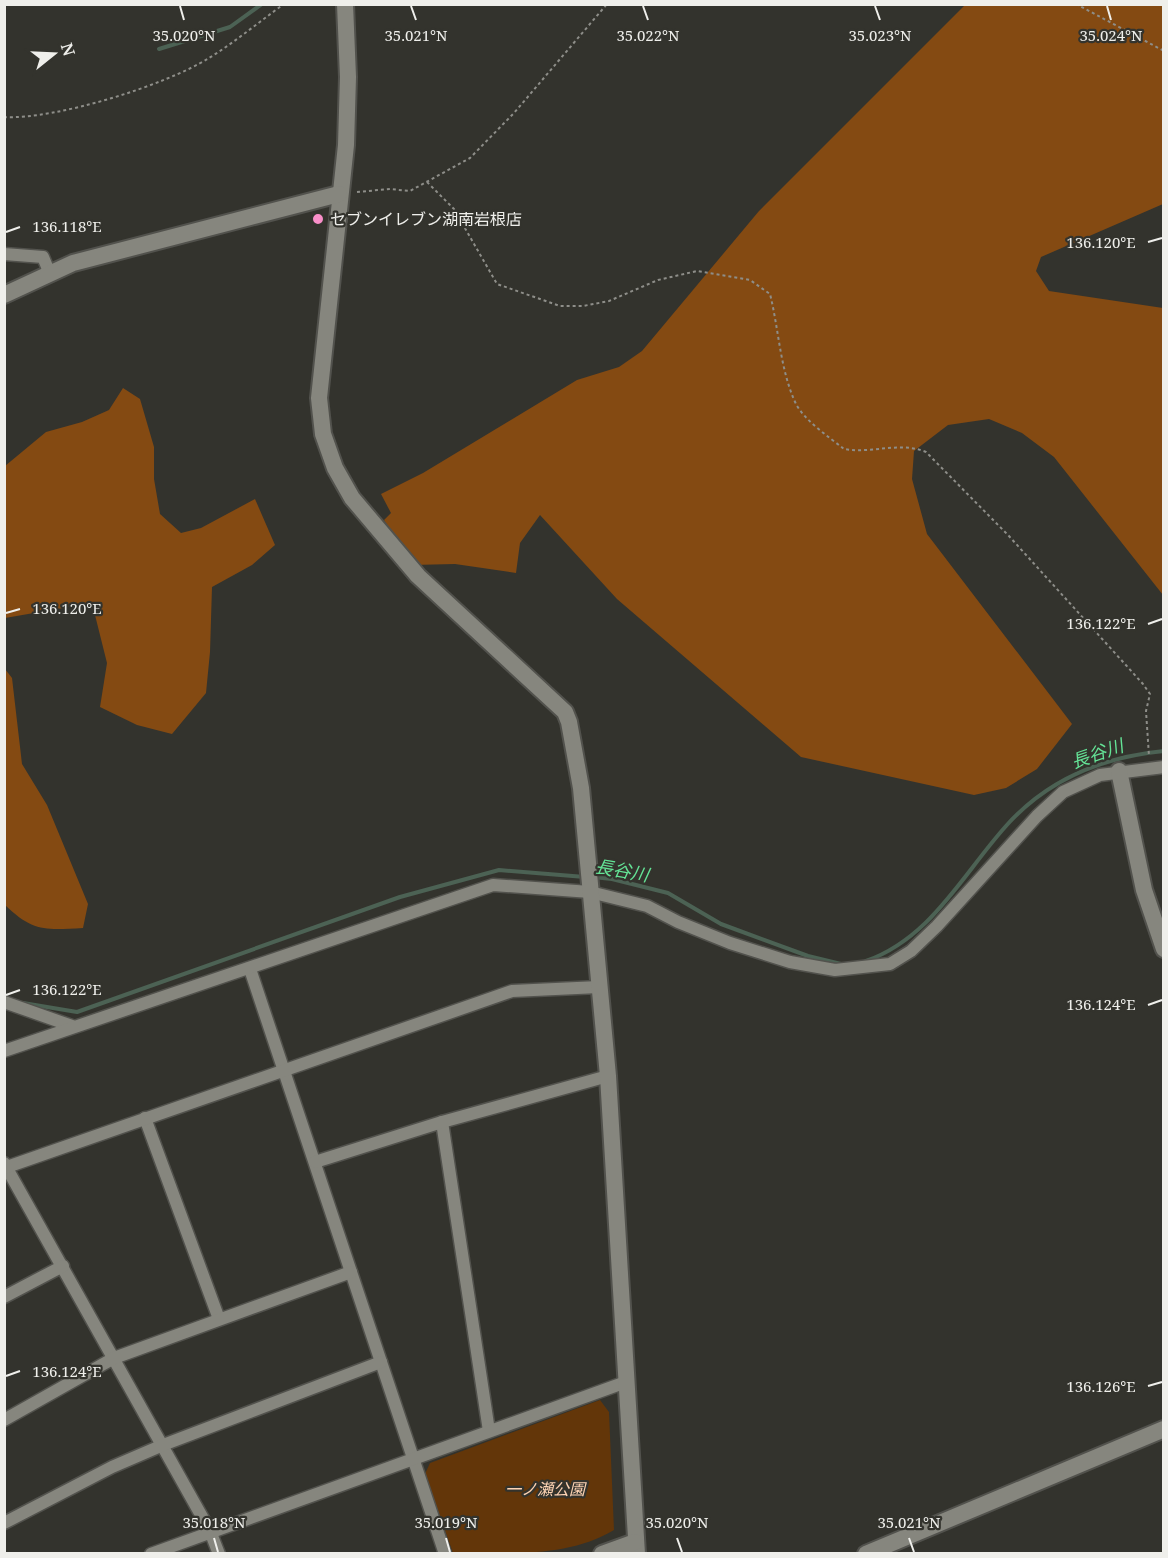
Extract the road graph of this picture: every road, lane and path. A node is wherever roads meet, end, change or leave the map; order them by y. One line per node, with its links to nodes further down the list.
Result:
1 (284, 4): 6 (path)
2 (345, 4): 8 (street)
3 (607, 4): 7 (path)
4 (1076, 4): 5 (path)
5 (1164, 51)
6 (4, 117)
7 (427, 182): 8 (path); 12 (path)
8 (339, 194): 10 (street); 15 (street)
9 (4, 254): 10 (street)
10 (50, 274): 11 (street)
11 (4, 295)
12 (1149, 767): 13 (street); 14 (street)
13 (1164, 767)
14 (1119, 771): 15 (street); 16 (street)
15 (590, 892): 17 (street); 18 (street)
16 (1164, 949)
17 (250, 969): 20 (street); 22 (street)
18 (599, 987): 22 (street); 23 (street)
19 (4, 1002): 20 (street)
20 (72, 1026): 21 (street)
21 (4, 1051)
22 (284, 1070): 24 (street); 26 (street)
23 (608, 1076): 25 (street); 34 (street)
24 (145, 1118): 27 (street); 31 (street)
25 (442, 1122): 26 (street); 37 (street)
26 (315, 1162): 29 (street)
27 (5, 1166): 28 (street)
28 (63, 1266): 30 (street); 32 (street)
29 (351, 1272): 31 (street); 33 (street)
30 (4, 1298)
31 (219, 1319): 32 (street)
32 (114, 1358): 35 (street); 38 (street)
33 (381, 1362): 38 (street); 39 (street)
34 (626, 1382): 37 (street); 42 (street)
35 (4, 1420)
36 (1164, 1430): 47 (street)
37 (489, 1431): 39 (street)
38 (163, 1445): 40 (street); 41 (street)
39 (414, 1460): 41 (street); 45 (street)
40 (4, 1523)
41 (210, 1531): 43 (street); 44 (street)
42 (636, 1548): 46 (street)
43 (151, 1554)
44 (219, 1554)
45 (445, 1554)
46 (602, 1554)
47 (866, 1554)

